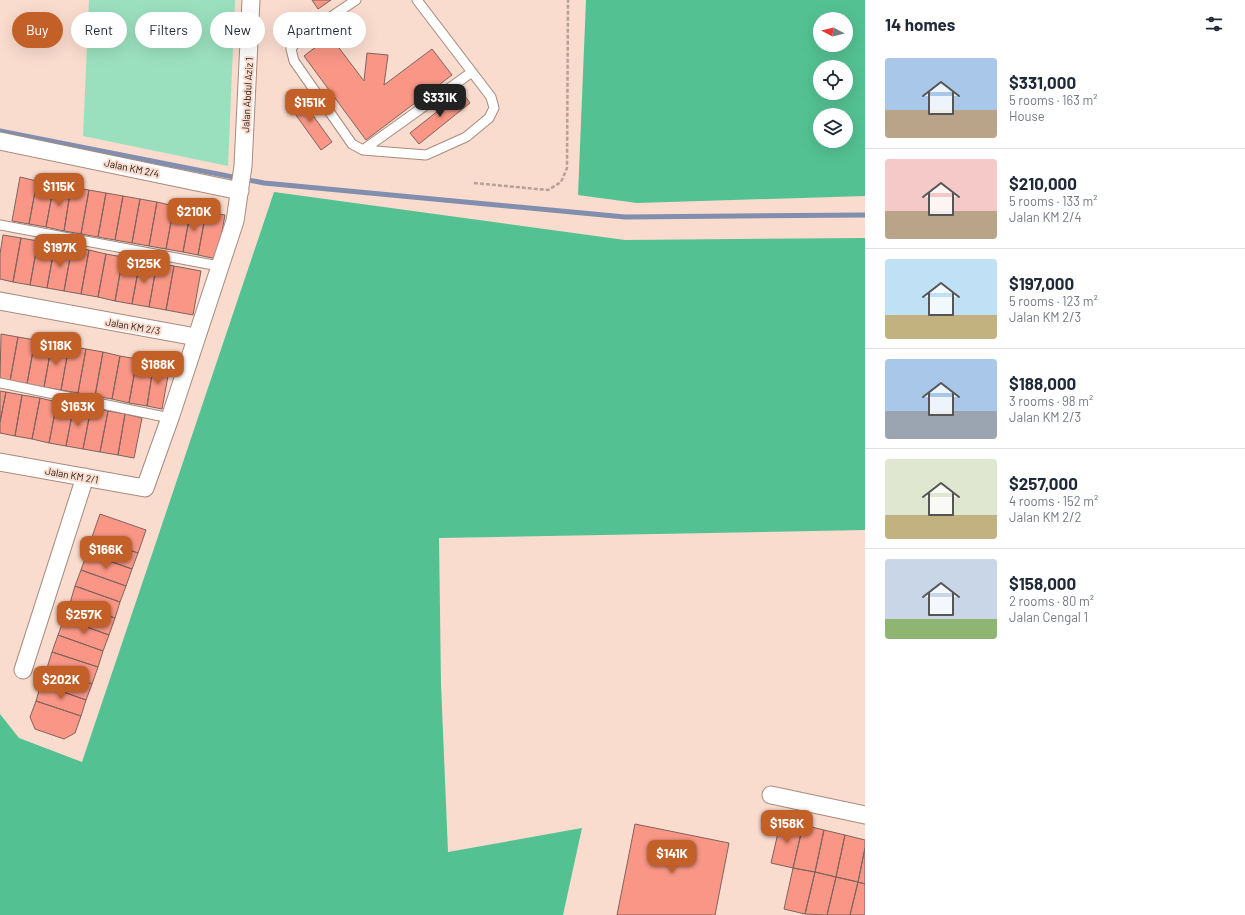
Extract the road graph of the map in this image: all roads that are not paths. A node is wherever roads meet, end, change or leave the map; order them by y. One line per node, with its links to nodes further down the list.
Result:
1 (251, 0): 7 (street, Jalan Abdul Aziz 1)
2 (356, 0): 6 (lane)
3 (417, 0): 4 (lane)
4 (472, 72): 6 (lane); 6 (lane)
5 (0, 140): 7 (street, Jalan KM 2/4)
6 (363, 150)
7 (241, 188): 9 (street, Jalan Abdul Aziz 1)
8 (0, 225): 9 (lane)
9 (219, 266): 11 (street, Jalan Abdul Aziz 1)
10 (0, 301): 11 (street, Jalan KM 2/3)
11 (196, 337): 13 (street, Jalan Abdul Aziz 1)
12 (0, 383): 13 (lane)
13 (170, 418): 16 (street, Jalan Abdul Aziz 1)
14 (0, 462): 15 (street, Jalan KM 2/1)
15 (85, 477): 16 (street, Jalan KM 2/1); 17 (street)
16 (145, 488)
17 (23, 670)
18 (771, 795): 19 (street)
19 (865, 815)

